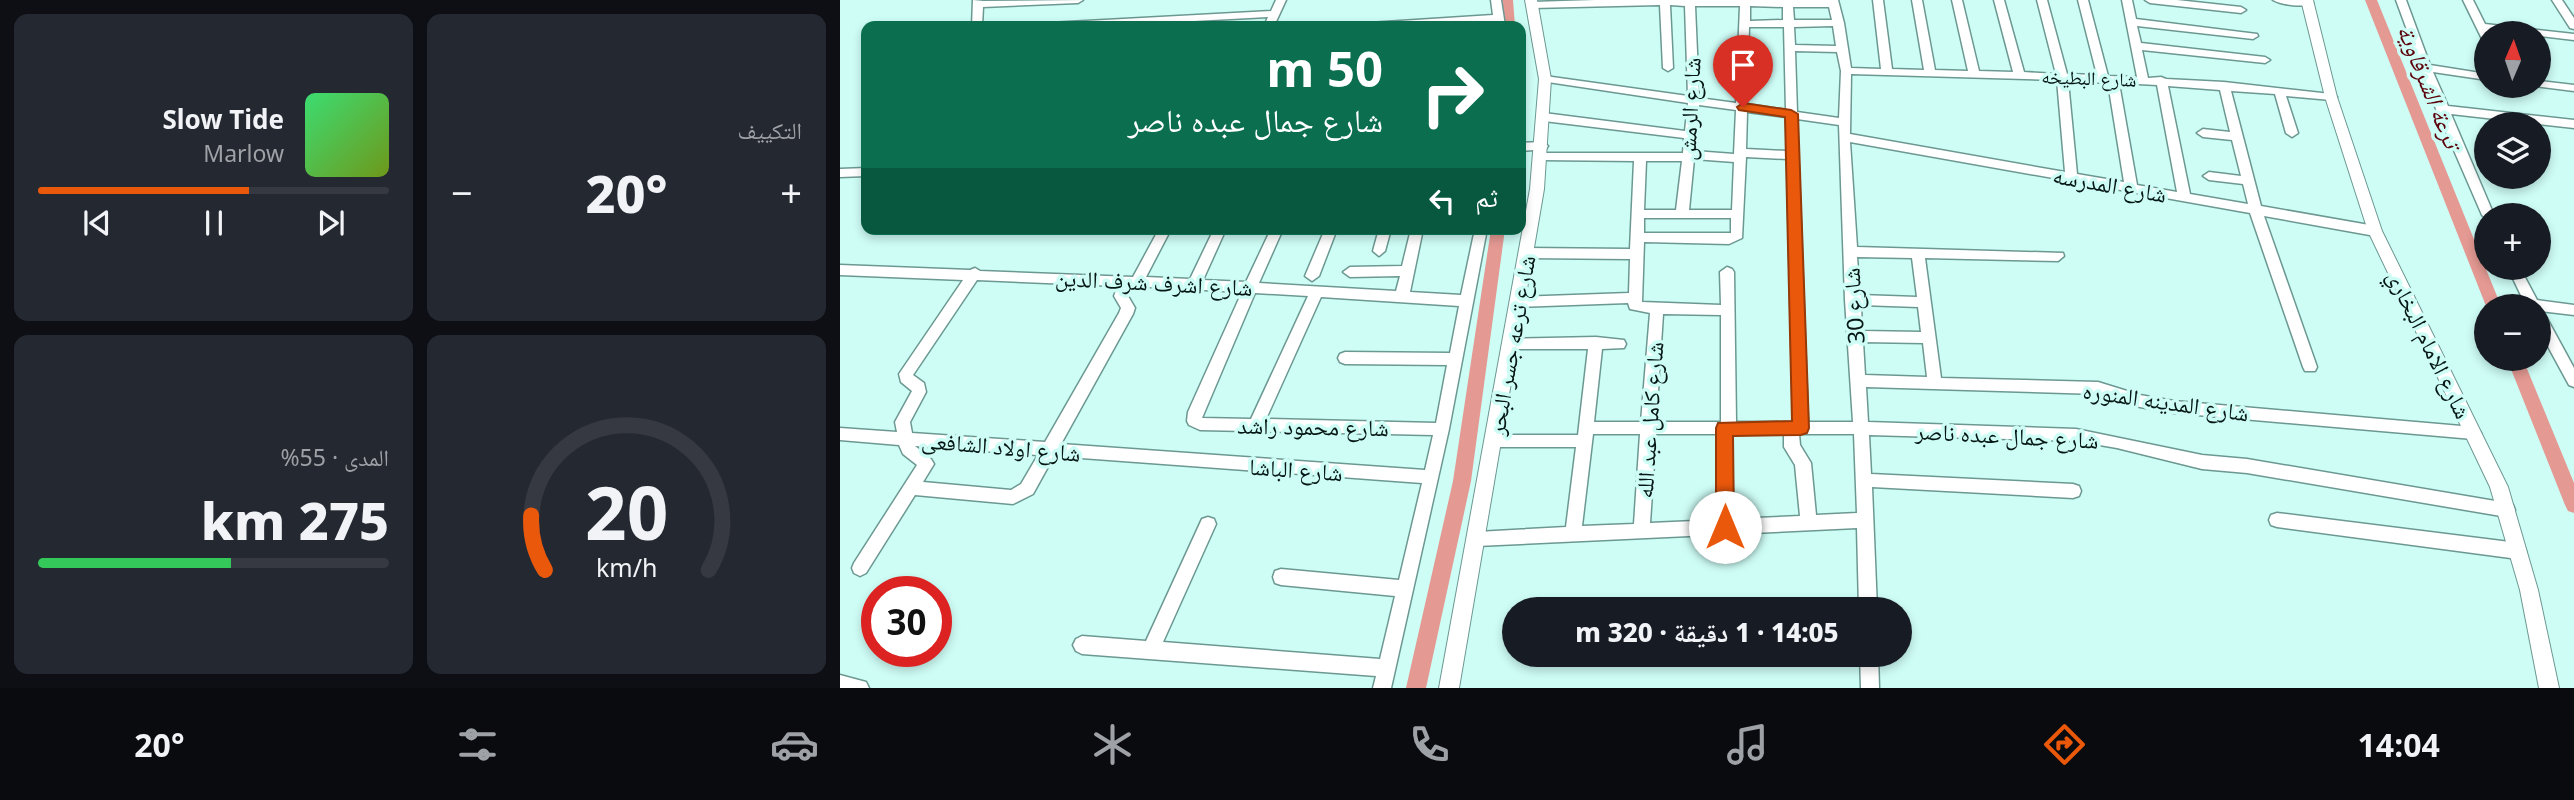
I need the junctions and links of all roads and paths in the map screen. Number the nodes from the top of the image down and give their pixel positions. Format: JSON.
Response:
{"nodes":[{"id":1,"x":1078,"y":0,"type":"edge"},
{"id":2,"x":1281,"y":0,"type":"edge"},
{"id":3,"x":1496,"y":0,"type":"edge"},
{"id":4,"x":1878,"y":0,"type":"edge"},
{"id":5,"x":1917,"y":0,"type":"edge"},
{"id":6,"x":1956,"y":0,"type":"edge"},
{"id":7,"x":1998,"y":0,"type":"edge"},
{"id":8,"x":2042,"y":0,"type":"edge"},
{"id":9,"x":2083,"y":0,"type":"edge"},
{"id":10,"x":2127,"y":0,"type":"edge"},
{"id":11,"x":2150,"y":0,"type":"edge"},
{"id":12,"x":2278,"y":0,"type":"edge"},
{"id":13,"x":2401,"y":0,"type":"edge"},
{"id":14,"x":2468,"y":0,"type":"edge"},
{"id":15,"x":2557,"y":0,"type":"edge"},
{"id":16,"x":1627,"y":1,"type":"edge"},
{"id":17,"x":978,"y":2,"type":"edge"},
{"id":18,"x":1531,"y":2,"type":"edge"},
{"id":19,"x":1665,"y":2,"type":"junction"},
{"id":20,"x":1834,"y":2,"type":"edge"},
{"id":21,"x":2308,"y":2,"type":"edge"},
{"id":22,"x":1690,"y":3,"type":"junction"},
{"id":23,"x":1745,"y":3,"type":"junction"},
{"id":24,"x":1788,"y":4,"type":"junction"},
{"id":25,"x":2241,"y":10,"type":"dead end"},
{"id":26,"x":2570,"y":13,"type":"edge"},
{"id":27,"x":1274,"y":14,"type":"junction"},
{"id":28,"x":976,"y":21,"type":"edge"},
{"id":29,"x":1230,"y":21,"type":"edge"},
{"id":30,"x":1271,"y":21,"type":"edge"},
{"id":31,"x":1499,"y":21,"type":"edge"},
{"id":32,"x":2478,"y":21,"type":"edge"},
{"id":33,"x":2132,"y":22,"type":"junction"},
{"id":34,"x":1789,"y":23,"type":"junction"},
{"id":35,"x":1839,"y":23,"type":"junction"},
{"id":36,"x":1744,"y":24,"type":"junction"},
{"id":37,"x":2574,"y":26,"type":"edge"},
{"id":38,"x":2552,"y":35,"type":"edge"},
{"id":39,"x":2253,"y":36,"type":"dead end"},
{"id":40,"x":2574,"y":37,"type":"edge"},
{"id":41,"x":2136,"y":46,"type":"junction"},
{"id":42,"x":1791,"y":48,"type":"junction"},
{"id":43,"x":1843,"y":49,"type":"junction"},
{"id":44,"x":2265,"y":60,"type":"dead end"},
{"id":45,"x":1668,"y":68,"type":"dead end"},
{"id":46,"x":2426,"y":68,"type":"junction"},
{"id":47,"x":1846,"y":71,"type":"junction"},
{"id":48,"x":1887,"y":72,"type":"junction"},
{"id":49,"x":1930,"y":73,"type":"junction"},
{"id":50,"x":1974,"y":74,"type":"junction"},
{"id":51,"x":2019,"y":75,"type":"junction"},
{"id":52,"x":2474,"y":75,"type":"edge"},
{"id":53,"x":2062,"y":77,"type":"junction"},
{"id":54,"x":2108,"y":78,"type":"junction"},
{"id":55,"x":1545,"y":79,"type":"junction"},
{"id":56,"x":2143,"y":79,"type":"junction"},
{"id":57,"x":2161,"y":80,"type":"junction"},
{"id":58,"x":2224,"y":85,"type":"junction"},
{"id":59,"x":2552,"y":86,"type":"edge"},
{"id":60,"x":2574,"y":89,"type":"edge"},
{"id":61,"x":2280,"y":91,"type":"junction"},
{"id":62,"x":2331,"y":97,"type":"junction"},
{"id":63,"x":1694,"y":100,"type":"junction"},
{"id":64,"x":1743,"y":107,"type":"junction"},
{"id":65,"x":2442,"y":109,"type":"junction"},
{"id":66,"x":1791,"y":114,"type":"junction"},
{"id":67,"x":1544,"y":117,"type":"junction"},
{"id":68,"x":2574,"y":124,"type":"edge"},
{"id":69,"x":1844,"y":129,"type":"junction"},
{"id":70,"x":2203,"y":133,"type":"dead end"},
{"id":71,"x":2292,"y":133,"type":"dead end"},
{"id":72,"x":1690,"y":135,"type":"junction"},
{"id":73,"x":2237,"y":137,"type":"junction"},
{"id":74,"x":1533,"y":149,"type":"edge"},
{"id":75,"x":1792,"y":155,"type":"junction"},
{"id":76,"x":1640,"y":156,"type":"junction"},
{"id":77,"x":1688,"y":156,"type":"junction"},
{"id":78,"x":1740,"y":156,"type":"junction"},
{"id":79,"x":861,"y":172,"type":"edge"},
{"id":80,"x":840,"y":173,"type":"edge"},
{"id":81,"x":2209,"y":176,"type":"dead end"},
{"id":82,"x":2071,"y":177,"type":"junction"},
{"id":83,"x":2249,"y":181,"type":"junction"},
{"id":84,"x":2131,"y":188,"type":"junction"},
{"id":85,"x":2184,"y":197,"type":"junction"},
{"id":86,"x":2483,"y":203,"type":"edge"},
{"id":87,"x":2255,"y":209,"type":"junction"},
{"id":88,"x":1637,"y":214,"type":"junction"},
{"id":89,"x":1682,"y":214,"type":"junction"},
{"id":90,"x":1738,"y":214,"type":"junction"},
{"id":91,"x":2375,"y":230,"type":"junction"},
{"id":92,"x":1161,"y":235,"type":"edge"},
{"id":93,"x":1217,"y":235,"type":"edge"},
{"id":94,"x":1274,"y":235,"type":"edge"},
{"id":95,"x":1329,"y":235,"type":"edge"},
{"id":96,"x":1383,"y":235,"type":"edge"},
{"id":97,"x":1416,"y":235,"type":"edge"},
{"id":98,"x":1480,"y":235,"type":"edge"},
{"id":99,"x":1636,"y":237,"type":"junction"},
{"id":100,"x":1379,"y":251,"type":"dead end"},
{"id":101,"x":1850,"y":252,"type":"junction"},
{"id":102,"x":1526,"y":253,"type":"junction"},
{"id":103,"x":1918,"y":253,"type":"junction"},
{"id":104,"x":1636,"y":254,"type":"junction"},
{"id":105,"x":2057,"y":256,"type":"dead end"},
{"id":106,"x":840,"y":270,"type":"edge"},
{"id":107,"x":1408,"y":271,"type":"junction"},
{"id":108,"x":1350,"y":272,"type":"dead end"},
{"id":109,"x":1727,"y":272,"type":"dead end"},
{"id":110,"x":975,"y":274,"type":"junction"},
{"id":111,"x":1312,"y":276,"type":"dead end"},
{"id":112,"x":1132,"y":281,"type":"junction"},
{"id":113,"x":1194,"y":284,"type":"junction"},
{"id":114,"x":1253,"y":286,"type":"junction"},
{"id":115,"x":1317,"y":290,"type":"junction"},
{"id":116,"x":1402,"y":296,"type":"junction"},
{"id":117,"x":1853,"y":300,"type":"junction"},
{"id":118,"x":1468,"y":301,"type":"junction"},
{"id":119,"x":1635,"y":301,"type":"junction"},
{"id":120,"x":1519,"y":302,"type":"junction"},
{"id":121,"x":1925,"y":302,"type":"junction"},
{"id":122,"x":1657,"y":308,"type":"junction"},
{"id":123,"x":1727,"y":310,"type":"junction"},
{"id":124,"x":2551,"y":310,"type":"edge"},
{"id":125,"x":2574,"y":310,"type":"edge"},
{"id":126,"x":1854,"y":336,"type":"junction"},
{"id":127,"x":1929,"y":338,"type":"junction"},
{"id":128,"x":2551,"y":339,"type":"edge"},
{"id":129,"x":1512,"y":342,"type":"junction"},
{"id":130,"x":1596,"y":343,"type":"junction"},
{"id":131,"x":1619,"y":344,"type":"dead end"},
{"id":132,"x":1345,"y":358,"type":"dead end"},
{"id":133,"x":1456,"y":359,"type":"junction"},
{"id":134,"x":2310,"y":368,"type":"dead end"},
{"id":135,"x":1858,"y":381,"type":"junction"},
{"id":136,"x":2574,"y":381,"type":"edge"},
{"id":137,"x":1935,"y":384,"type":"junction"},
{"id":138,"x":1255,"y":425,"type":"junction"},
{"id":139,"x":1648,"y":428,"type":"junction"},
{"id":140,"x":1727,"y":428,"type":"junction"},
{"id":141,"x":1796,"y":428,"type":"junction"},
{"id":142,"x":1860,"y":428,"type":"junction"},
{"id":143,"x":1442,"y":429,"type":"junction"},
{"id":144,"x":2473,"y":433,"type":"junction"},
{"id":145,"x":840,"y":434,"type":"edge"},
{"id":146,"x":1585,"y":435,"type":"junction"},
{"id":147,"x":907,"y":438,"type":"junction"},
{"id":148,"x":1494,"y":441,"type":"junction"},
{"id":149,"x":1051,"y":450,"type":"junction"},
{"id":150,"x":1162,"y":460,"type":"joint"},
{"id":151,"x":1431,"y":477,"type":"junction"},
{"id":152,"x":1864,"y":480,"type":"junction"},
{"id":153,"x":912,"y":488,"type":"junction"},
{"id":154,"x":2073,"y":491,"type":"dead end"},
{"id":155,"x":2507,"y":510,"type":"junction"},
{"id":156,"x":1865,"y":520,"type":"junction"},
{"id":157,"x":2277,"y":520,"type":"dead end"},
{"id":158,"x":1809,"y":523,"type":"junction"},
{"id":159,"x":1208,"y":524,"type":"dead end"},
{"id":160,"x":1725,"y":527,"type":"junction"},
{"id":161,"x":1640,"y":531,"type":"junction"},
{"id":162,"x":1573,"y":535,"type":"junction"},
{"id":163,"x":1477,"y":540,"type":"junction"},
{"id":164,"x":2518,"y":551,"type":"junction"},
{"id":165,"x":860,"y":568,"type":"dead end"},
{"id":166,"x":1281,"y":577,"type":"dead end"},
{"id":167,"x":1406,"y":589,"type":"junction"},
{"id":168,"x":1868,"y":597,"type":"edge"},
{"id":169,"x":1082,"y":645,"type":"dead end"},
{"id":170,"x":1151,"y":650,"type":"junction"},
{"id":171,"x":1869,"y":667,"type":"edge"},
{"id":172,"x":1388,"y":668,"type":"junction"},
{"id":173,"x":1382,"y":688,"type":"edge"},
{"id":174,"x":1449,"y":688,"type":"edge"},
{"id":175,"x":1870,"y":688,"type":"edge"},
{"id":176,"x":2549,"y":688,"type":"edge"}],
"edges":[{"from":1,"to":17,"type":"street"},
{"from":2,"to":27,"type":"street"},
{"from":3,"to":31,"type":"street"},
{"from":4,"to":48,"type":"street"},
{"from":5,"to":49,"type":"street"},
{"from":6,"to":50,"type":"street"},
{"from":7,"to":51,"type":"street"},
{"from":8,"to":53,"type":"street"},
{"from":9,"to":54,"type":"street"},
{"from":10,"to":33,"type":"street"},
{"from":11,"to":25,"type":"street"},
{"from":12,"to":21,"type":"street"},
{"from":13,"to":46,"type":"street"},
{"from":14,"to":32,"type":"street"},
{"from":15,"to":26,"type":"street"},
{"from":16,"to":18,"type":"street"},
{"from":16,"to":19,"type":"street"},
{"from":17,"to":28,"type":"street"},
{"from":18,"to":55,"type":"street","name":"شارع ترعه جسر البحر"},
{"from":19,"to":22,"type":"street"},
{"from":19,"to":45,"type":"street"},
{"from":20,"to":24,"type":"street"},
{"from":20,"to":35,"type":"street","name":"شارع 30"},
{"from":21,"to":62,"type":"street","name":"شارع الامام البخاري"},
{"from":22,"to":23,"type":"street"},
{"from":22,"to":63,"type":"street","name":"شارع الرمش"},
{"from":23,"to":24,"type":"street"},
{"from":23,"to":36,"type":"street"},
{"from":24,"to":34,"type":"street"},
{"from":26,"to":37,"type":"street"},
{"from":27,"to":29,"type":"street"},
{"from":27,"to":30,"type":"street"},
{"from":33,"to":39,"type":"street"},
{"from":33,"to":41,"type":"street"},
{"from":34,"to":35,"type":"street"},
{"from":34,"to":36,"type":"street"},
{"from":34,"to":42,"type":"street"},
{"from":35,"to":43,"type":"street","name":"شارع 30"},
{"from":36,"to":64,"type":"street"},
{"from":38,"to":40,"type":"street"},
{"from":41,"to":44,"type":"street"},
{"from":41,"to":56,"type":"street"},
{"from":42,"to":43,"type":"street"},
{"from":42,"to":66,"type":"street"},
{"from":43,"to":47,"type":"street","name":"شارع 30"},
{"from":46,"to":52,"type":"street"},
{"from":46,"to":65,"type":"street"},
{"from":47,"to":48,"type":"street","name":"شارع البطيخه"},
{"from":47,"to":69,"type":"street","name":"شارع 30"},
{"from":48,"to":49,"type":"street","name":"شارع البطيخه"},
{"from":49,"to":50,"type":"street","name":"شارع البطيخه"},
{"from":50,"to":51,"type":"street","name":"شارع البطيخه"},
{"from":51,"to":53,"type":"street","name":"شارع البطيخه"},
{"from":53,"to":54,"type":"street","name":"شارع البطيخه"},
{"from":53,"to":82,"type":"street"},
{"from":54,"to":56,"type":"street","name":"شارع البطيخه"},
{"from":54,"to":84,"type":"street"},
{"from":55,"to":63,"type":"street","name":"شارع المدرسه"},
{"from":55,"to":67,"type":"street","name":"شارع ترعه جسر البحر"},
{"from":56,"to":57,"type":"street","name":"شارع البطيخه"},
{"from":57,"to":58,"type":"street","name":"شارع البطيخه"},
{"from":57,"to":85,"type":"street"},
{"from":58,"to":61,"type":"street","name":"شارع البطيخه"},
{"from":58,"to":73,"type":"street"},
{"from":59,"to":60,"type":"street"},
{"from":61,"to":62,"type":"street","name":"شارع البطيخه"},
{"from":61,"to":71,"type":"street"},
{"from":62,"to":91,"type":"street","name":"شارع الامام البخاري"},
{"from":63,"to":64,"type":"street","name":"شارع المدرسه"},
{"from":63,"to":72,"type":"street","name":"شارع الرمش"},
{"from":64,"to":66,"type":"street","name":"شارع المدرسه"},
{"from":64,"to":78,"type":"street"},
{"from":65,"to":68,"type":"street"},
{"from":65,"to":86,"type":"street"},
{"from":66,"to":69,"type":"street","name":"شارع المدرسه"},
{"from":66,"to":75,"type":"street"},
{"from":67,"to":72,"type":"street"},
{"from":67,"to":74,"type":"street","name":"شارع ترعه جسر البحر"},
{"from":69,"to":82,"type":"street","name":"شارع المدرسه"},
{"from":69,"to":101,"type":"street","name":"شارع 30"},
{"from":70,"to":73,"type":"street"},
{"from":72,"to":77,"type":"street","name":"شارع الرمش"},
{"from":73,"to":83,"type":"street"},
{"from":74,"to":76,"type":"street"},
{"from":74,"to":102,"type":"street","name":"شارع ترعه جسر البحر"},
{"from":75,"to":78,"type":"street"},
{"from":75,"to":141,"type":"street"},
{"from":76,"to":77,"type":"street"},
{"from":76,"to":88,"type":"street"},
{"from":77,"to":78,"type":"street"},
{"from":77,"to":89,"type":"street","name":"شارع الرمش"},
{"from":78,"to":90,"type":"street"},
{"from":79,"to":80,"type":"street"},
{"from":81,"to":83,"type":"street"},
{"from":82,"to":84,"type":"street","name":"شارع المدرسه"},
{"from":83,"to":87,"type":"street"},
{"from":84,"to":85,"type":"street","name":"شارع المدرسه"},
{"from":85,"to":87,"type":"street","name":"شارع المدرسه"},
{"from":87,"to":91,"type":"street","name":"شارع المدرسه"},
{"from":87,"to":134,"type":"street"},
{"from":88,"to":89,"type":"street"},
{"from":88,"to":99,"type":"street"},
{"from":89,"to":90,"type":"street"},
{"from":90,"to":99,"type":"street"},
{"from":91,"to":144,"type":"street","name":"شارع الامام البخاري"},
{"from":92,"to":112,"type":"street"},
{"from":93,"to":113,"type":"street"},
{"from":94,"to":114,"type":"street"},
{"from":95,"to":111,"type":"street"},
{"from":96,"to":100,"type":"street"},
{"from":97,"to":107,"type":"street"},
{"from":98,"to":118,"type":"street"},
{"from":99,"to":104,"type":"street"},
{"from":101,"to":103,"type":"street"},
{"from":101,"to":117,"type":"street","name":"شارع 30"},
{"from":102,"to":104,"type":"street"},
{"from":102,"to":120,"type":"street","name":"شارع ترعه جسر البحر"},
{"from":103,"to":105,"type":"street"},
{"from":103,"to":121,"type":"street"},
{"from":104,"to":119,"type":"street"},
{"from":106,"to":110,"type":"street","name":"شارع اشرف شرف الدين"},
{"from":107,"to":108,"type":"street"},
{"from":107,"to":116,"type":"street"},
{"from":109,"to":123,"type":"street"},
{"from":110,"to":112,"type":"street","name":"شارع اشرف شرف الدين"},
{"from":110,"to":147,"type":"street"},
{"from":112,"to":113,"type":"street","name":"شارع اشرف شرف الدين"},
{"from":112,"to":149,"type":"street"},
{"from":113,"to":114,"type":"street","name":"شارع اشرف شرف الدين"},
{"from":114,"to":115,"type":"street","name":"شارع اشرف شرف الدين"},
{"from":114,"to":138,"type":"street","name":"شارع محمود راشد"},
{"from":115,"to":116,"type":"street","name":"شارع اشرف شرف الدين"},
{"from":115,"to":138,"type":"street"},
{"from":116,"to":118,"type":"street","name":"شارع اشرف شرف الدين"},
{"from":117,"to":121,"type":"street"},
{"from":117,"to":126,"type":"street","name":"شارع 30"},
{"from":118,"to":133,"type":"street"},
{"from":119,"to":120,"type":"street"},
{"from":119,"to":122,"type":"street"},
{"from":120,"to":129,"type":"street","name":"شارع ترعه جسر البحر"},
{"from":121,"to":127,"type":"street"},
{"from":122,"to":123,"type":"street"},
{"from":122,"to":139,"type":"street","name":"شارع كامل عبد الله"},
{"from":123,"to":140,"type":"street"},
{"from":124,"to":125,"type":"street"},
{"from":126,"to":127,"type":"street"},
{"from":126,"to":135,"type":"street","name":"شارع 30"},
{"from":127,"to":137,"type":"street"},
{"from":128,"to":136,"type":"street"},
{"from":129,"to":130,"type":"street"},
{"from":129,"to":148,"type":"street","name":"شارع ترعه جسر البحر"},
{"from":130,"to":131,"type":"street"},
{"from":130,"to":146,"type":"street"},
{"from":132,"to":133,"type":"street"},
{"from":133,"to":143,"type":"street"},
{"from":135,"to":137,"type":"street","name":"شارع المدينه المنوره"},
{"from":135,"to":142,"type":"street","name":"شارع 30"},
{"from":137,"to":144,"type":"street","name":"شارع المدينه المنوره"},
{"from":138,"to":143,"type":"street","name":"شارع محمود راشد"},
{"from":139,"to":140,"type":"street","name":"شارع جمال عبده ناصر"},
{"from":139,"to":146,"type":"street","name":"شارع جمال عبده ناصر"},
{"from":139,"to":161,"type":"street","name":"شارع كامل عبد الله"},
{"from":140,"to":141,"type":"street","name":"شارع جمال عبده ناصر"},
{"from":140,"to":160,"type":"street"},
{"from":141,"to":142,"type":"street","name":"شارع جمال عبده ناصر"},
{"from":141,"to":158,"type":"street"},
{"from":142,"to":152,"type":"street","name":"شارع 30"},
{"from":142,"to":155,"type":"street","name":"شارع جمال عبده ناصر"},
{"from":143,"to":151,"type":"street"},
{"from":144,"to":155,"type":"street","name":"شارع الامام البخاري"},
{"from":145,"to":147,"type":"street","name":"شارع اولاد الشافعى"},
{"from":146,"to":148,"type":"street","name":"شارع جمال عبده ناصر"},
{"from":146,"to":162,"type":"street"},
{"from":147,"to":149,"type":"street","name":"شارع اولاد الشافعى"},
{"from":147,"to":153,"type":"street"},
{"from":148,"to":163,"type":"street","name":"شارع ترعه جسر البحر"},
{"from":149,"to":150,"type":"street","name":"شارع اولاد الشافعى"},
{"from":149,"to":153,"type":"street"},
{"from":150,"to":151,"type":"street","name":"شارع الباشا"},
{"from":151,"to":167,"type":"street"},
{"from":152,"to":154,"type":"street"},
{"from":152,"to":156,"type":"street","name":"شارع 30"},
{"from":153,"to":165,"type":"street"},
{"from":155,"to":164,"type":"street","name":"شارع الامام البخاري"},
{"from":156,"to":158,"type":"street"},
{"from":156,"to":168,"type":"street","name":"شارع 30"},
{"from":157,"to":164,"type":"street"},
{"from":158,"to":160,"type":"street"},
{"from":159,"to":170,"type":"street"},
{"from":160,"to":161,"type":"street"},
{"from":161,"to":162,"type":"street"},
{"from":162,"to":163,"type":"street"},
{"from":163,"to":174,"type":"street","name":"شارع ترعه جسر البحر"},
{"from":164,"to":176,"type":"street","name":"شارع الامام البخاري"},
{"from":166,"to":167,"type":"street"},
{"from":167,"to":172,"type":"street"},
{"from":169,"to":170,"type":"street"},
{"from":170,"to":172,"type":"street"},
{"from":171,"to":175,"type":"street"},
{"from":172,"to":173,"type":"street"}]}
